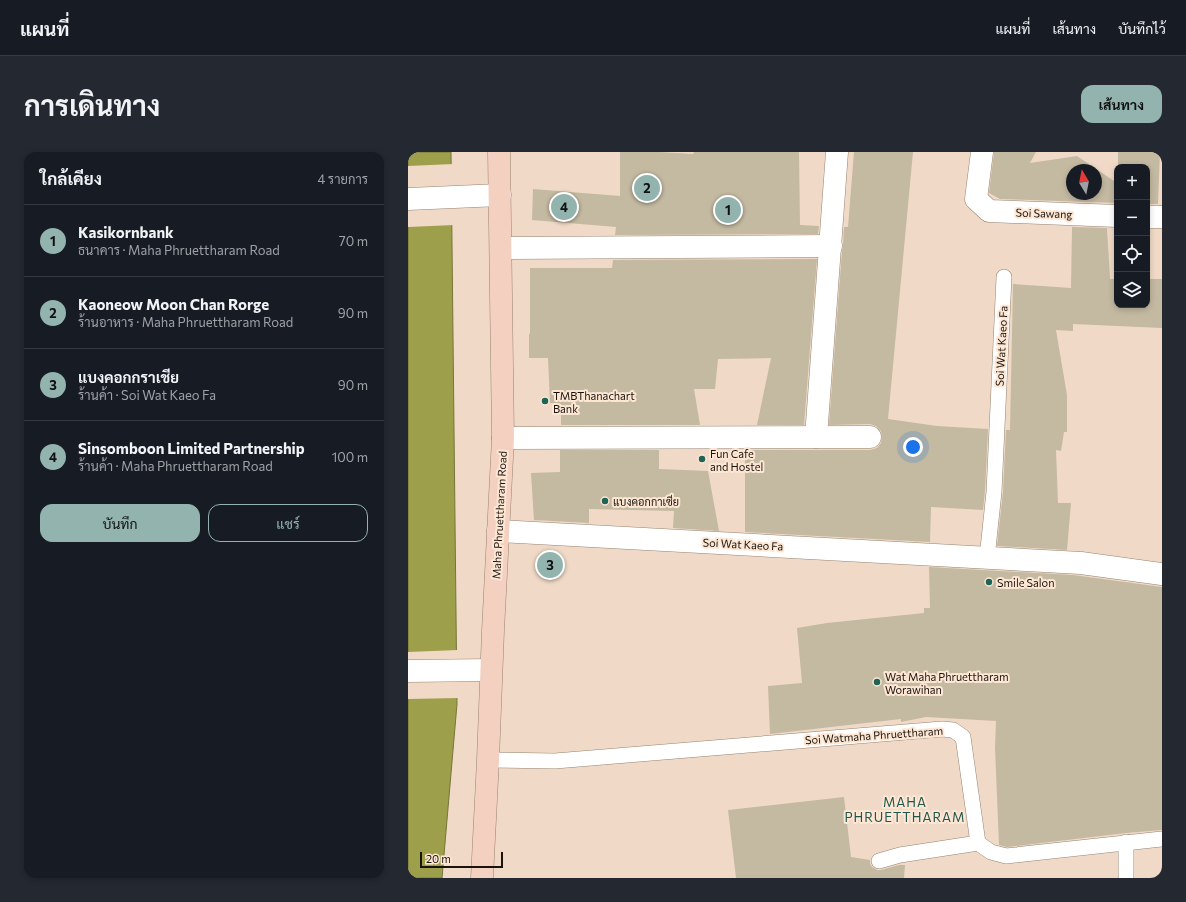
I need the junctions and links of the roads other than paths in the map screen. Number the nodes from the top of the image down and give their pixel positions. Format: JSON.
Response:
{"nodes":[{"id":1,"x":499,"y":152,"type":"edge"},
{"id":2,"x":838,"y":152,"type":"edge"},
{"id":3,"x":982,"y":152,"type":"edge"},
{"id":4,"x":500,"y":195,"type":"junction"},
{"id":5,"x":408,"y":199,"type":"edge"},
{"id":6,"x":1114,"y":216,"type":"edge"},
{"id":7,"x":1150,"y":216,"type":"edge"},
{"id":8,"x":1162,"y":217,"type":"edge"},
{"id":9,"x":831,"y":246,"type":"junction"},
{"id":10,"x":501,"y":248,"type":"junction"},
{"id":11,"x":1004,"y":277,"type":"dead end"},
{"id":12,"x":816,"y":437,"type":"junction"},
{"id":13,"x":870,"y":437,"type":"dead end"},
{"id":14,"x":503,"y":438,"type":"junction"},
{"id":15,"x":498,"y":531,"type":"junction"},
{"id":16,"x":987,"y":558,"type":"junction"},
{"id":17,"x":1162,"y":574,"type":"edge"},
{"id":18,"x":491,"y":670,"type":"junction"},
{"id":19,"x":408,"y":671,"type":"edge"},
{"id":20,"x":488,"y":760,"type":"junction"},
{"id":21,"x":1162,"y":839,"type":"edge"},
{"id":22,"x":1126,"y":842,"type":"junction"},
{"id":23,"x":978,"y":843,"type":"junction"},
{"id":24,"x":879,"y":861,"type":"dead end"},
{"id":25,"x":482,"y":878,"type":"edge"},
{"id":26,"x":1126,"y":878,"type":"edge"}],
"edges":[{"from":1,"to":4,"type":"main road","name":"Maha Phruettharam Road"},
{"from":2,"to":9,"type":"street"},
{"from":3,"to":6,"type":"street","name":"Soi Sawang"},
{"from":4,"to":5,"type":"street"},
{"from":4,"to":10,"type":"main road","name":"Maha Phruettharam Road"},
{"from":7,"to":8,"type":"street"},
{"from":9,"to":10,"type":"street"},
{"from":9,"to":12,"type":"street"},
{"from":10,"to":14,"type":"main road","name":"Maha Phruettharam Road"},
{"from":11,"to":16,"type":"lane","name":"Soi Wat Kaeo Fa"},
{"from":12,"to":13,"type":"street"},
{"from":12,"to":14,"type":"street"},
{"from":14,"to":15,"type":"main road","name":"Maha Phruettharam Road"},
{"from":15,"to":16,"type":"street","name":"Soi Wat Kaeo Fa"},
{"from":15,"to":18,"type":"main road","name":"Maha Phruettharam Road"},
{"from":16,"to":17,"type":"street","name":"Soi Wat Kaeo Fa"},
{"from":18,"to":19,"type":"street"},
{"from":18,"to":20,"type":"main road","name":"Maha Phruettharam Road"},
{"from":20,"to":23,"type":"lane","name":"Soi Watmaha Phruettharam"},
{"from":20,"to":25,"type":"main road","name":"Maha Phruettharam Road"},
{"from":21,"to":22,"type":"lane"},
{"from":22,"to":23,"type":"lane"},
{"from":22,"to":26,"type":"lane"},
{"from":23,"to":24,"type":"lane"}]}
